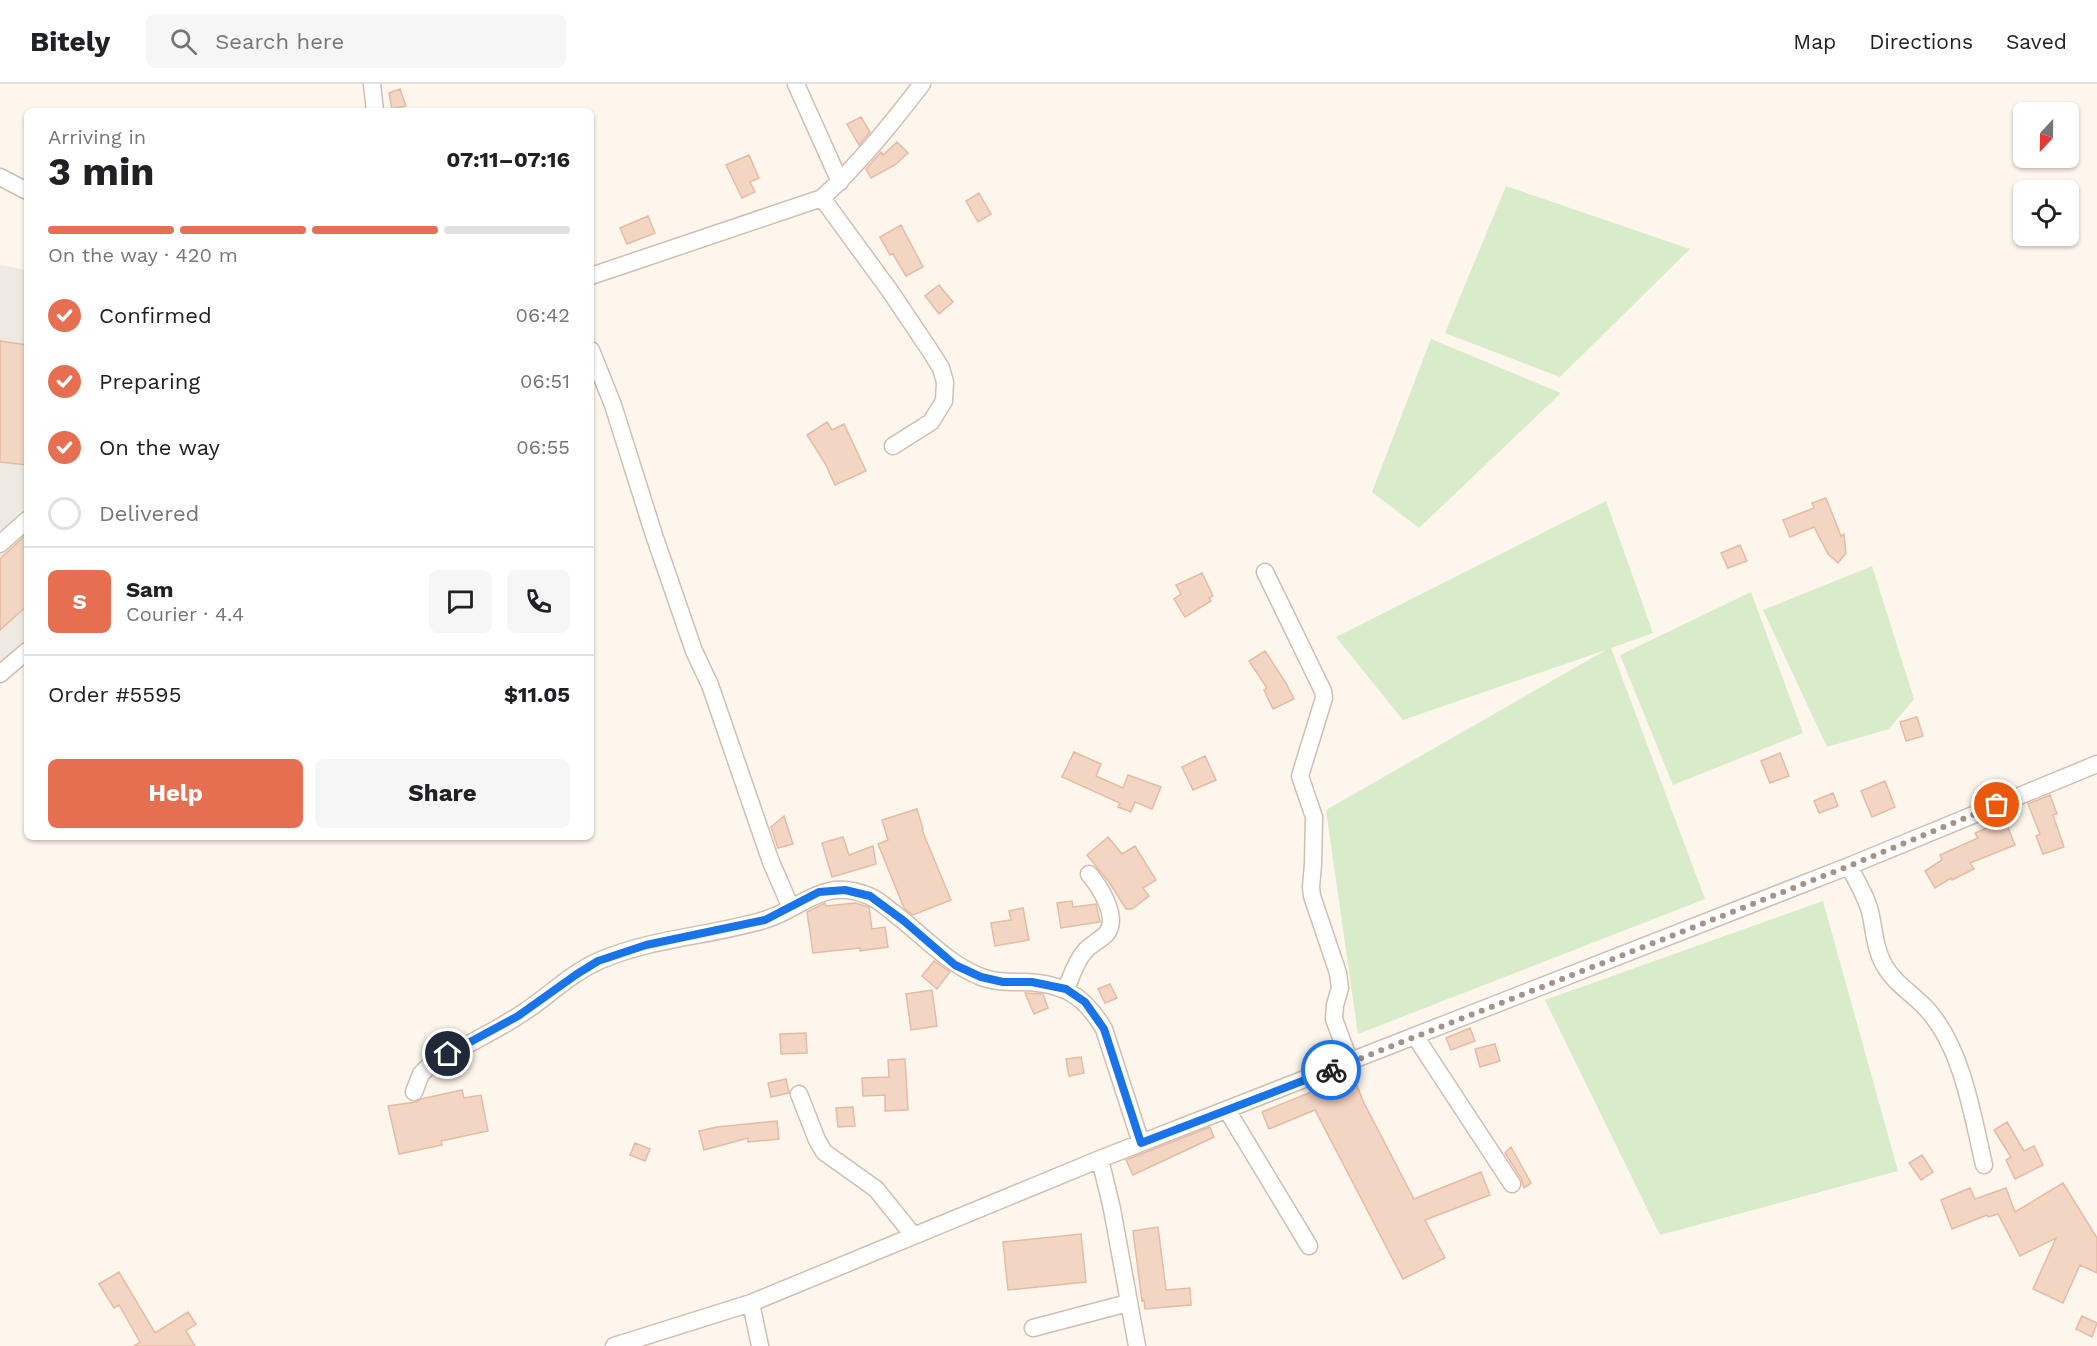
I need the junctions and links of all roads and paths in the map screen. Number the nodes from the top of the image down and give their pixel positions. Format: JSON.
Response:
{"nodes":[{"id":1,"x":372,"y":84,"type":"edge"},
{"id":2,"x":796,"y":84,"type":"edge"},
{"id":3,"x":922,"y":84,"type":"edge"},
{"id":4,"x":375,"y":108,"type":"edge"},
{"id":5,"x":0,"y":177,"type":"edge"},
{"id":6,"x":840,"y":182,"type":"junction"},
{"id":7,"x":24,"y":189,"type":"edge"},
{"id":8,"x":822,"y":198,"type":"junction"},
{"id":9,"x":594,"y":275,"type":"edge"},
{"id":10,"x":594,"y":358,"type":"edge"},
{"id":11,"x":893,"y":446,"type":"dead end"},
{"id":12,"x":24,"y":523,"type":"edge"},
{"id":13,"x":0,"y":544,"type":"edge"},
{"id":14,"x":1265,"y":572,"type":"dead end"},
{"id":15,"x":24,"y":654,"type":"edge"},
{"id":16,"x":0,"y":674,"type":"edge"},
{"id":17,"x":2097,"y":764,"type":"edge"},
{"id":18,"x":1849,"y":866,"type":"junction"},
{"id":19,"x":1089,"y":874,"type":"dead end"},
{"id":20,"x":791,"y":908,"type":"junction"},
{"id":21,"x":1066,"y":989,"type":"junction"},
{"id":22,"x":1415,"y":1036,"type":"junction"},
{"id":23,"x":1350,"y":1062,"type":"junction"},
{"id":24,"x":414,"y":1092,"type":"dead end"},
{"id":25,"x":799,"y":1094,"type":"dead end"},
{"id":26,"x":1227,"y":1110,"type":"junction"},
{"id":27,"x":1141,"y":1143,"type":"junction"},
{"id":28,"x":1100,"y":1159,"type":"junction"},
{"id":29,"x":1984,"y":1165,"type":"dead end"},
{"id":30,"x":1512,"y":1185,"type":"dead end"},
{"id":31,"x":913,"y":1235,"type":"junction"},
{"id":32,"x":1309,"y":1246,"type":"dead end"},
{"id":33,"x":751,"y":1303,"type":"junction"},
{"id":34,"x":1128,"y":1303,"type":"junction"},
{"id":35,"x":1033,"y":1328,"type":"dead end"},
{"id":36,"x":614,"y":1346,"type":"edge"},
{"id":37,"x":760,"y":1346,"type":"edge"},
{"id":38,"x":1137,"y":1346,"type":"edge"}],
"edges":[{"from":1,"to":4,"type":"street"},
{"from":2,"to":6,"type":"street"},
{"from":3,"to":6,"type":"street"},
{"from":5,"to":7,"type":"street"},
{"from":6,"to":8,"type":"street"},
{"from":8,"to":9,"type":"street"},
{"from":8,"to":11,"type":"street"},
{"from":10,"to":20,"type":"street"},
{"from":12,"to":13,"type":"street"},
{"from":14,"to":23,"type":"street"},
{"from":15,"to":16,"type":"street"},
{"from":17,"to":18,"type":"street"},
{"from":18,"to":22,"type":"street"},
{"from":18,"to":29,"type":"street"},
{"from":19,"to":21,"type":"street"},
{"from":20,"to":21,"type":"street"},
{"from":20,"to":24,"type":"street"},
{"from":21,"to":27,"type":"street"},
{"from":22,"to":23,"type":"street"},
{"from":22,"to":30,"type":"street"},
{"from":23,"to":26,"type":"street"},
{"from":25,"to":31,"type":"street"},
{"from":26,"to":27,"type":"street"},
{"from":26,"to":32,"type":"street"},
{"from":27,"to":28,"type":"street"},
{"from":28,"to":31,"type":"street"},
{"from":28,"to":34,"type":"street"},
{"from":31,"to":33,"type":"street"},
{"from":33,"to":36,"type":"street"},
{"from":33,"to":37,"type":"street"},
{"from":34,"to":35,"type":"street"},
{"from":34,"to":38,"type":"street"}]}
